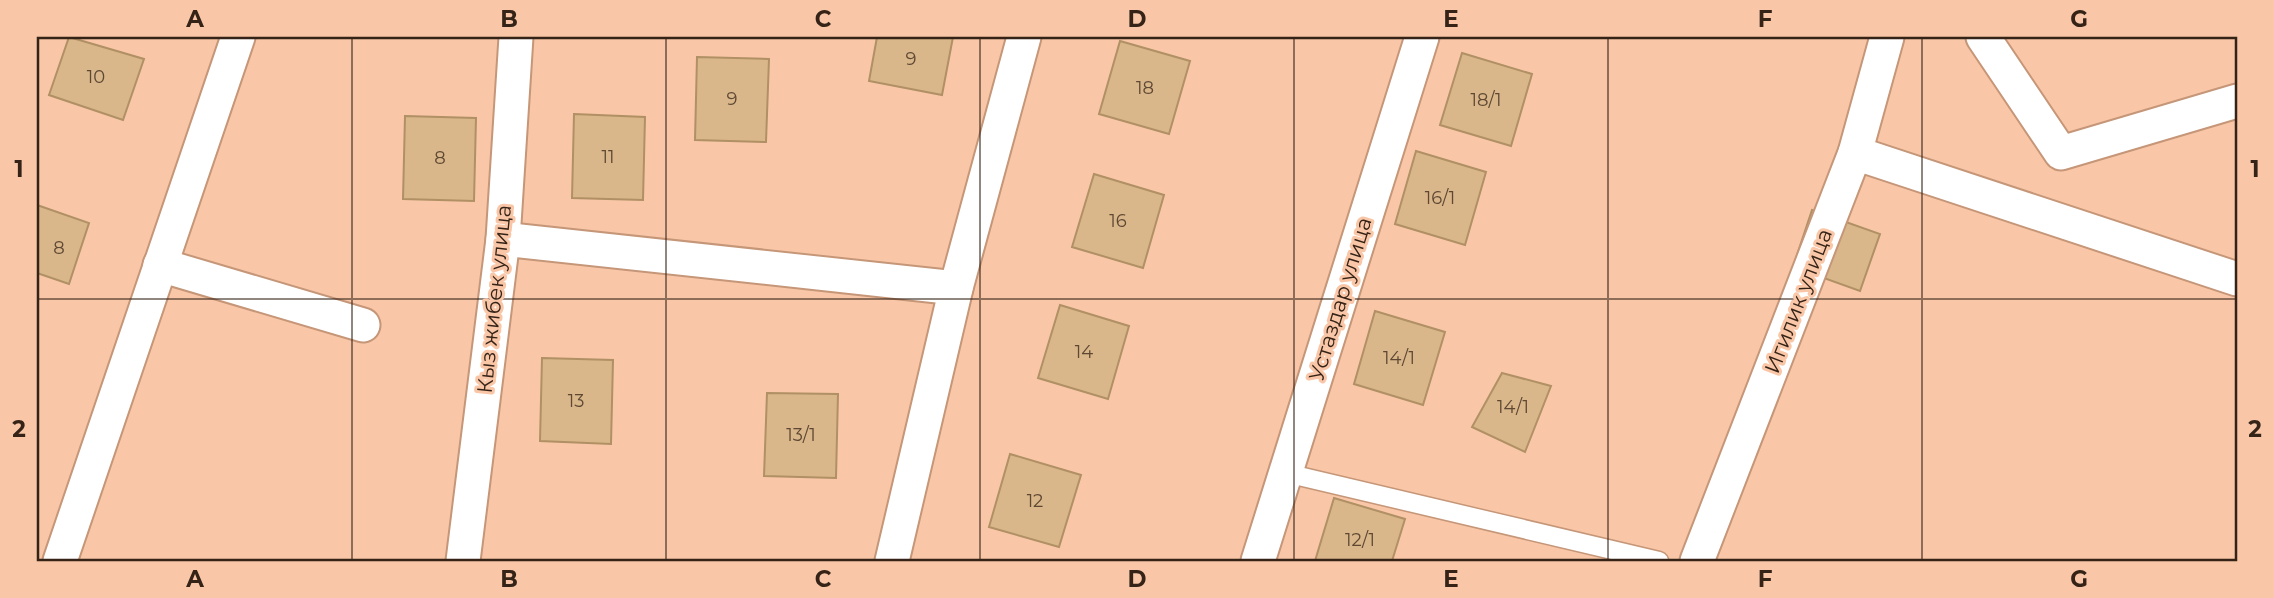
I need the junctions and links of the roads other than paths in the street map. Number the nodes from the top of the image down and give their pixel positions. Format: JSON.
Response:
{"nodes":[{"id":1,"x":238,"y":37,"type":"edge"},
{"id":2,"x":516,"y":37,"type":"edge"},
{"id":3,"x":1024,"y":37,"type":"edge"},
{"id":4,"x":1422,"y":37,"type":"edge"},
{"id":5,"x":1887,"y":37,"type":"edge"},
{"id":6,"x":1983,"y":37,"type":"edge"},
{"id":7,"x":2237,"y":101,"type":"edge"},
{"id":8,"x":1856,"y":153,"type":"junction"},
{"id":9,"x":503,"y":239,"type":"junction"},
{"id":10,"x":160,"y":265,"type":"junction"},
{"id":11,"x":2237,"y":279,"type":"edge"},
{"id":12,"x":956,"y":288,"type":"junction"},
{"id":13,"x":363,"y":326,"type":"dead end"},
{"id":14,"x":1286,"y":473,"type":"junction"},
{"id":15,"x":60,"y":561,"type":"edge"},
{"id":16,"x":463,"y":561,"type":"edge"},
{"id":17,"x":892,"y":561,"type":"edge"},
{"id":18,"x":1258,"y":561,"type":"edge"},
{"id":19,"x":1659,"y":561,"type":"edge"},
{"id":20,"x":1697,"y":561,"type":"edge"}],
"edges":[{"from":1,"to":10,"type":"street"},
{"from":2,"to":9,"type":"street","name":"Кыз жибек улица"},
{"from":3,"to":12,"type":"street"},
{"from":4,"to":14,"type":"street","name":"Устаздар улица"},
{"from":5,"to":8,"type":"street","name":"Игилик улица"},
{"from":6,"to":7,"type":"street"},
{"from":8,"to":11,"type":"street"},
{"from":8,"to":20,"type":"street","name":"Игилик улица"},
{"from":9,"to":12,"type":"street"},
{"from":9,"to":16,"type":"street","name":"Кыз жибек улица"},
{"from":10,"to":13,"type":"street"},
{"from":10,"to":15,"type":"street"},
{"from":12,"to":17,"type":"street"},
{"from":14,"to":18,"type":"street","name":"Устаздар улица"},
{"from":14,"to":19,"type":"lane"}]}
